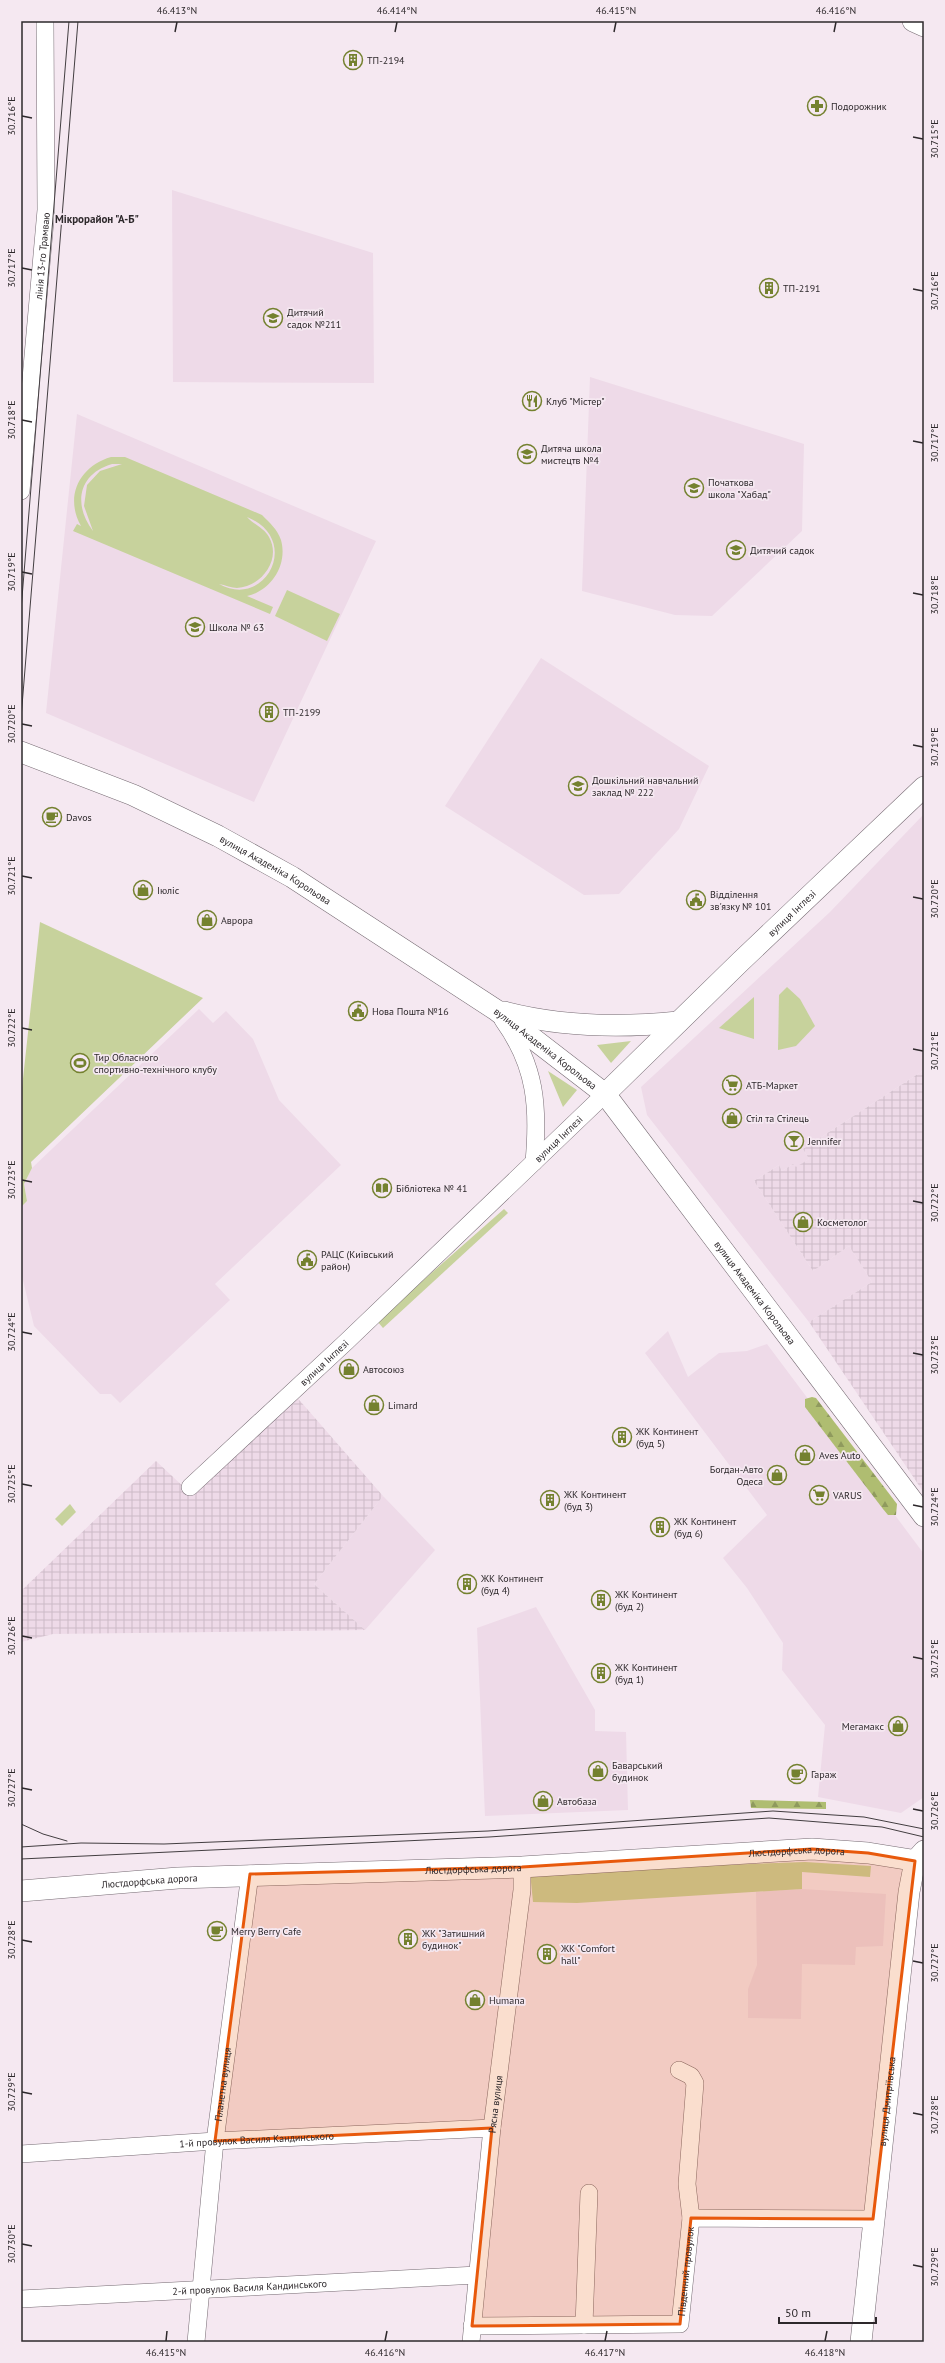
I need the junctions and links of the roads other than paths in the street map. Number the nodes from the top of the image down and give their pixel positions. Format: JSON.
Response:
{"nodes":[{"id":1,"x":45,"y":21,"type":"edge"},
{"id":2,"x":913,"y":21,"type":"edge"},
{"id":3,"x":924,"y":26,"type":"edge"},
{"id":4,"x":21,"y":491,"type":"edge"},
{"id":5,"x":21,"y":752,"type":"edge"},
{"id":6,"x":924,"y":787,"type":"edge"},
{"id":7,"x":496,"y":1010,"type":"junction"},
{"id":8,"x":678,"y":1022,"type":"junction"},
{"id":9,"x":605,"y":1094,"type":"junction"},
{"id":10,"x":534,"y":1162,"type":"junction"},
{"id":11,"x":190,"y":1487,"type":"dead end"},
{"id":12,"x":924,"y":1516,"type":"edge"},
{"id":13,"x":921,"y":1858,"type":"edge"},
{"id":14,"x":522,"y":1867,"type":"junction"},
{"id":15,"x":250,"y":1874,"type":"junction"},
{"id":16,"x":21,"y":1891,"type":"edge"},
{"id":17,"x":679,"y":2070,"type":"dead end"},
{"id":18,"x":492,"y":2128,"type":"junction"},
{"id":19,"x":215,"y":2141,"type":"junction"},
{"id":20,"x":21,"y":2154,"type":"edge"},
{"id":21,"x":589,"y":2193,"type":"dead end"},
{"id":22,"x":691,"y":2218,"type":"junction"},
{"id":23,"x":873,"y":2219,"type":"junction"},
{"id":24,"x":477,"y":2275,"type":"junction"},
{"id":25,"x":201,"y":2290,"type":"junction"},
{"id":26,"x":21,"y":2298,"type":"edge"},
{"id":27,"x":584,"y":2325,"type":"junction"},
{"id":28,"x":471,"y":2334,"type":"edge"},
{"id":29,"x":196,"y":2342,"type":"edge"},
{"id":30,"x":861,"y":2342,"type":"edge"}],
"edges":[{"from":1,"to":4,"type":"street","name":"лінія 13-го Трамваю"},
{"from":2,"to":3,"type":"main road"},
{"from":5,"to":7,"type":"main road","name":"вулиця Академіка Корольова"},
{"from":6,"to":8,"type":"main road","name":"вулиця Інглезі"},
{"from":7,"to":8,"type":"main road"},
{"from":7,"to":9,"type":"main road","name":"вулиця Академіка Корольова"},
{"from":7,"to":10,"type":"street"},
{"from":8,"to":9,"type":"main road","name":"вулиця Інглезі"},
{"from":9,"to":10,"type":"street","name":"вулиця Інглезі"},
{"from":9,"to":12,"type":"main road","name":"вулиця Академіка Корольова"},
{"from":10,"to":11,"type":"street","name":"вулиця Інглезі"},
{"from":13,"to":14,"type":"main road","name":"Люстдорфська дорога"},
{"from":13,"to":23,"type":"main road","name":"вулиця Дмитріївська"},
{"from":14,"to":15,"type":"main road","name":"Люстдорфська дорога"},
{"from":14,"to":18,"type":"street","name":"Рясна вулиця"},
{"from":15,"to":16,"type":"main road","name":"Люстдорфська дорога"},
{"from":15,"to":19,"type":"street","name":"Планетна вулиця"},
{"from":17,"to":22,"type":"street"},
{"from":18,"to":19,"type":"street","name":"1-й провулок Василя Кандинського"},
{"from":18,"to":24,"type":"street","name":"Рясна вулиця"},
{"from":19,"to":20,"type":"street","name":"1-й провулок Василя Кандинського"},
{"from":19,"to":25,"type":"street","name":"Планетна вулиця"},
{"from":21,"to":27,"type":"street"},
{"from":22,"to":23,"type":"street","name":"Південний провулок"},
{"from":22,"to":27,"type":"street","name":"Південний провулок"},
{"from":23,"to":30,"type":"main road","name":"вулиця Дмитріївська"},
{"from":24,"to":25,"type":"street","name":"2-й провулок Василя Кандинського"},
{"from":24,"to":28,"type":"street","name":"Рясна вулиця"},
{"from":25,"to":26,"type":"street","name":"2-й провулок Василя Кандинського"},
{"from":25,"to":29,"type":"street","name":"Планетна вулиця"},
{"from":27,"to":28,"type":"street","name":"Південний провулок"}]}
